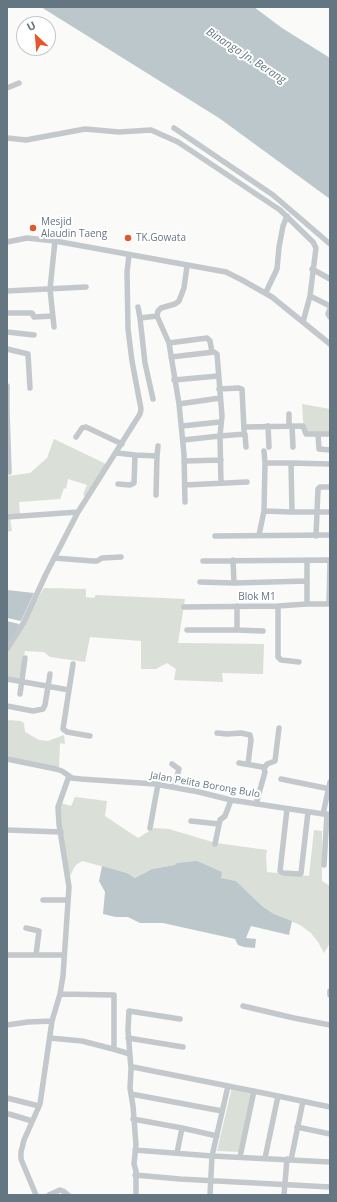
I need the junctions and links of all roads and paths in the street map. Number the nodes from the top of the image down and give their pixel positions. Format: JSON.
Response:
{"nodes":[{"id":1,"x":19,"y":83,"type":"dead end"},
{"id":2,"x":7,"y":88,"type":"edge"},
{"id":3,"x":174,"y":128,"type":"dead end"},
{"id":4,"x":7,"y":138,"type":"edge"},
{"id":5,"x":287,"y":216,"type":"junction"},
{"id":6,"x":308,"y":225,"type":"junction"},
{"id":7,"x":310,"y":239,"type":"junction"},
{"id":8,"x":55,"y":241,"type":"junction"},
{"id":9,"x":7,"y":242,"type":"edge"},
{"id":10,"x":330,"y":244,"type":"edge"},
{"id":11,"x":129,"y":255,"type":"junction"},
{"id":12,"x":187,"y":266,"type":"junction"},
{"id":13,"x":312,"y":270,"type":"junction"},
{"id":14,"x":330,"y":279,"type":"edge"},
{"id":15,"x":86,"y":288,"type":"dead end"},
{"id":16,"x":50,"y":289,"type":"junction"},
{"id":17,"x":7,"y":291,"type":"edge"},
{"id":18,"x":266,"y":292,"type":"junction"},
{"id":19,"x":310,"y":296,"type":"junction"},
{"id":20,"x":330,"y":306,"type":"edge"},
{"id":21,"x":138,"y":307,"type":"dead end"},
{"id":22,"x":330,"y":309,"type":"edge"},
{"id":23,"x":7,"y":314,"type":"edge"},
{"id":24,"x":53,"y":316,"type":"junction"},
{"id":25,"x":157,"y":316,"type":"junction"},
{"id":26,"x":330,"y":317,"type":"edge"},
{"id":27,"x":140,"y":318,"type":"junction"},
{"id":28,"x":303,"y":322,"type":"junction"},
{"id":29,"x":54,"y":327,"type":"dead end"},
{"id":30,"x":7,"y":332,"type":"edge"},
{"id":31,"x":34,"y":335,"type":"dead end"},
{"id":32,"x":169,"y":343,"type":"junction"},
{"id":33,"x":330,"y":344,"type":"edge"},
{"id":34,"x":7,"y":350,"type":"edge"},
{"id":35,"x":212,"y":352,"type":"junction"},
{"id":36,"x":171,"y":357,"type":"junction"},
{"id":37,"x":218,"y":376,"type":"junction"},
{"id":38,"x":174,"y":380,"type":"junction"},
{"id":39,"x":7,"y":386,"type":"edge"},
{"id":40,"x":30,"y":388,"type":"dead end"},
{"id":41,"x":219,"y":388,"type":"junction"},
{"id":42,"x":220,"y":398,"type":"junction"},
{"id":43,"x":153,"y":399,"type":"dead end"},
{"id":44,"x":179,"y":404,"type":"junction"},
{"id":45,"x":7,"y":411,"type":"edge"},
{"id":46,"x":289,"y":414,"type":"dead end"},
{"id":47,"x":220,"y":422,"type":"junction"},
{"id":48,"x":182,"y":426,"type":"junction"},
{"id":49,"x":268,"y":426,"type":"junction"},
{"id":50,"x":290,"y":426,"type":"junction"},
{"id":51,"x":244,"y":427,"type":"junction"},
{"id":52,"x":7,"y":434,"type":"edge"},
{"id":53,"x":244,"y":434,"type":"junction"},
{"id":54,"x":318,"y":434,"type":"junction"},
{"id":55,"x":330,"y":434,"type":"edge"},
{"id":56,"x":220,"y":436,"type":"junction"},
{"id":57,"x":76,"y":437,"type":"dead end"},
{"id":58,"x":184,"y":440,"type":"junction"},
{"id":59,"x":122,"y":444,"type":"junction"},
{"id":60,"x":158,"y":446,"type":"dead end"},
{"id":61,"x":246,"y":447,"type":"dead end"},
{"id":62,"x":269,"y":447,"type":"dead end"},
{"id":63,"x":293,"y":447,"type":"dead end"},
{"id":64,"x":330,"y":450,"type":"edge"},
{"id":65,"x":264,"y":451,"type":"dead end"},
{"id":66,"x":117,"y":453,"type":"junction"},
{"id":67,"x":135,"y":455,"type":"junction"},
{"id":68,"x":157,"y":456,"type":"junction"},
{"id":69,"x":221,"y":460,"type":"junction"},
{"id":70,"x":185,"y":461,"type":"junction"},
{"id":71,"x":265,"y":463,"type":"junction"},
{"id":72,"x":291,"y":463,"type":"junction"},
{"id":73,"x":330,"y":464,"type":"edge"},
{"id":74,"x":9,"y":472,"type":"dead end"},
{"id":75,"x":247,"y":482,"type":"dead end"},
{"id":76,"x":221,"y":483,"type":"junction"},
{"id":77,"x":118,"y":484,"type":"dead end"},
{"id":78,"x":185,"y":485,"type":"junction"},
{"id":79,"x":330,"y":486,"type":"edge"},
{"id":80,"x":156,"y":495,"type":"dead end"},
{"id":81,"x":185,"y":502,"type":"dead end"},
{"id":82,"x":264,"y":511,"type":"junction"},
{"id":83,"x":78,"y":512,"type":"junction"},
{"id":84,"x":292,"y":512,"type":"junction"},
{"id":85,"x":317,"y":512,"type":"junction"},
{"id":86,"x":330,"y":512,"type":"edge"},
{"id":87,"x":7,"y":517,"type":"edge"},
{"id":88,"x":259,"y":535,"type":"junction"},
{"id":89,"x":330,"y":535,"type":"edge"},
{"id":90,"x":215,"y":536,"type":"dead end"},
{"id":91,"x":316,"y":536,"type":"junction"},
{"id":92,"x":121,"y":557,"type":"dead end"},
{"id":93,"x":54,"y":558,"type":"junction"},
{"id":94,"x":203,"y":560,"type":"dead end"},
{"id":95,"x":233,"y":560,"type":"junction"},
{"id":96,"x":307,"y":560,"type":"junction"},
{"id":97,"x":330,"y":562,"type":"edge"},
{"id":98,"x":200,"y":582,"type":"dead end"},
{"id":99,"x":307,"y":582,"type":"junction"},
{"id":100,"x":234,"y":583,"type":"junction"},
{"id":101,"x":307,"y":604,"type":"junction"},
{"id":102,"x":330,"y":604,"type":"edge"},
{"id":103,"x":237,"y":606,"type":"junction"},
{"id":104,"x":278,"y":606,"type":"junction"},
{"id":105,"x":184,"y":607,"type":"dead end"},
{"id":106,"x":187,"y":630,"type":"dead end"},
{"id":107,"x":237,"y":630,"type":"junction"},
{"id":108,"x":263,"y":631,"type":"dead end"},
{"id":109,"x":7,"y":649,"type":"edge"},
{"id":110,"x":25,"y":658,"type":"dead end"},
{"id":111,"x":299,"y":662,"type":"dead end"},
{"id":112,"x":73,"y":664,"type":"dead end"},
{"id":113,"x":50,"y":674,"type":"dead end"},
{"id":114,"x":7,"y":680,"type":"edge"},
{"id":115,"x":22,"y":682,"type":"junction"},
{"id":116,"x":47,"y":687,"type":"junction"},
{"id":117,"x":69,"y":690,"type":"junction"},
{"id":118,"x":20,"y":694,"type":"dead end"},
{"id":119,"x":7,"y":706,"type":"edge"},
{"id":120,"x":280,"y":728,"type":"dead end"},
{"id":121,"x":217,"y":732,"type":"dead end"},
{"id":122,"x":90,"y":736,"type":"dead end"},
{"id":123,"x":7,"y":759,"type":"edge"},
{"id":124,"x":239,"y":763,"type":"dead end"},
{"id":125,"x":172,"y":764,"type":"dead end"},
{"id":126,"x":248,"y":764,"type":"junction"},
{"id":127,"x":264,"y":769,"type":"junction"},
{"id":128,"x":69,"y":776,"type":"junction"},
{"id":129,"x":281,"y":779,"type":"dead end"},
{"id":130,"x":330,"y":782,"type":"edge"},
{"id":131,"x":158,"y":784,"type":"junction"},
{"id":132,"x":174,"y":787,"type":"junction"},
{"id":133,"x":329,"y":788,"type":"edge"},
{"id":134,"x":231,"y":800,"type":"junction"},
{"id":135,"x":256,"y":804,"type":"junction"},
{"id":136,"x":287,"y":809,"type":"junction"},
{"id":137,"x":308,"y":812,"type":"junction"},
{"id":138,"x":327,"y":814,"type":"edge"},
{"id":139,"x":190,"y":821,"type":"dead end"},
{"id":140,"x":219,"y":824,"type":"junction"},
{"id":141,"x":150,"y":828,"type":"dead end"},
{"id":142,"x":7,"y":830,"type":"edge"},
{"id":143,"x":60,"y":832,"type":"junction"},
{"id":144,"x":215,"y":844,"type":"dead end"},
{"id":145,"x":324,"y":865,"type":"dead end"},
{"id":146,"x":43,"y":900,"type":"dead end"},
{"id":147,"x":68,"y":900,"type":"junction"},
{"id":148,"x":26,"y":928,"type":"dead end"},
{"id":149,"x":7,"y":954,"type":"edge"},
{"id":150,"x":36,"y":955,"type":"junction"},
{"id":151,"x":64,"y":956,"type":"junction"},
{"id":152,"x":330,"y":991,"type":"edge"},
{"id":153,"x":60,"y":994,"type":"junction"},
{"id":154,"x":330,"y":995,"type":"edge"},
{"id":155,"x":243,"y":1006,"type":"dead end"},
{"id":156,"x":180,"y":1020,"type":"dead end"},
{"id":157,"x":52,"y":1021,"type":"junction"},
{"id":158,"x":7,"y":1025,"type":"edge"},
{"id":159,"x":330,"y":1025,"type":"edge"},
{"id":160,"x":50,"y":1038,"type":"junction"},
{"id":161,"x":128,"y":1038,"type":"junction"},
{"id":162,"x":182,"y":1047,"type":"dead end"},
{"id":163,"x":113,"y":1049,"type":"junction"},
{"id":164,"x":130,"y":1054,"type":"junction"},
{"id":165,"x":131,"y":1069,"type":"junction"},
{"id":166,"x":228,"y":1086,"type":"junction"},
{"id":167,"x":254,"y":1091,"type":"junction"},
{"id":168,"x":131,"y":1094,"type":"junction"},
{"id":169,"x":278,"y":1096,"type":"junction"},
{"id":170,"x":7,"y":1098,"type":"edge"},
{"id":171,"x":303,"y":1101,"type":"junction"},
{"id":172,"x":39,"y":1106,"type":"junction"},
{"id":173,"x":330,"y":1107,"type":"edge"},
{"id":174,"x":222,"y":1111,"type":"junction"},
{"id":175,"x":9,"y":1114,"type":"dead end"},
{"id":176,"x":133,"y":1119,"type":"junction"},
{"id":177,"x":32,"y":1121,"type":"junction"},
{"id":178,"x":297,"y":1127,"type":"junction"},
{"id":179,"x":182,"y":1128,"type":"junction"},
{"id":180,"x":330,"y":1134,"type":"edge"},
{"id":181,"x":217,"y":1136,"type":"junction"},
{"id":182,"x":136,"y":1150,"type":"junction"},
{"id":183,"x":177,"y":1154,"type":"junction"},
{"id":184,"x":212,"y":1156,"type":"junction"},
{"id":185,"x":240,"y":1157,"type":"junction"},
{"id":186,"x":265,"y":1158,"type":"junction"},
{"id":187,"x":289,"y":1160,"type":"junction"},
{"id":188,"x":330,"y":1162,"type":"edge"},
{"id":189,"x":135,"y":1175,"type":"junction"},
{"id":190,"x":211,"y":1181,"type":"junction"},
{"id":191,"x":285,"y":1185,"type":"junction"},
{"id":192,"x":330,"y":1187,"type":"edge"},
{"id":193,"x":36,"y":1195,"type":"edge"},
{"id":194,"x":49,"y":1195,"type":"edge"},
{"id":195,"x":68,"y":1195,"type":"edge"},
{"id":196,"x":136,"y":1195,"type":"edge"},
{"id":197,"x":210,"y":1195,"type":"edge"},
{"id":198,"x":284,"y":1195,"type":"edge"}],
"edges":[{"from":1,"to":2,"type":"street"},
{"from":3,"to":6,"type":"street"},
{"from":4,"to":5,"type":"street"},
{"from":5,"to":7,"type":"street"},
{"from":5,"to":18,"type":"street"},
{"from":6,"to":7,"type":"street"},
{"from":6,"to":10,"type":"street"},
{"from":7,"to":13,"type":"street"},
{"from":8,"to":9,"type":"street"},
{"from":8,"to":11,"type":"street"},
{"from":8,"to":16,"type":"street"},
{"from":11,"to":12,"type":"street"},
{"from":11,"to":59,"type":"street"},
{"from":12,"to":18,"type":"street"},
{"from":12,"to":25,"type":"street"},
{"from":13,"to":14,"type":"street"},
{"from":13,"to":19,"type":"street"},
{"from":15,"to":16,"type":"street"},
{"from":16,"to":17,"type":"street"},
{"from":16,"to":24,"type":"street"},
{"from":18,"to":28,"type":"street"},
{"from":19,"to":20,"type":"street"},
{"from":19,"to":28,"type":"street"},
{"from":21,"to":27,"type":"street"},
{"from":22,"to":26,"type":"street"},
{"from":23,"to":24,"type":"street"},
{"from":24,"to":29,"type":"street"},
{"from":25,"to":27,"type":"street"},
{"from":25,"to":32,"type":"street"},
{"from":27,"to":43,"type":"street"},
{"from":28,"to":33,"type":"street"},
{"from":30,"to":31,"type":"street"},
{"from":32,"to":35,"type":"street"},
{"from":32,"to":36,"type":"street"},
{"from":34,"to":40,"type":"street"},
{"from":35,"to":36,"type":"street"},
{"from":35,"to":37,"type":"street"},
{"from":36,"to":38,"type":"street"},
{"from":37,"to":38,"type":"street"},
{"from":37,"to":41,"type":"street"},
{"from":38,"to":44,"type":"street"},
{"from":39,"to":45,"type":"street"},
{"from":41,"to":42,"type":"street"},
{"from":41,"to":51,"type":"street"},
{"from":42,"to":44,"type":"street"},
{"from":42,"to":47,"type":"street"},
{"from":44,"to":48,"type":"street"},
{"from":45,"to":52,"type":"street"},
{"from":46,"to":50,"type":"street"},
{"from":47,"to":48,"type":"street"},
{"from":47,"to":56,"type":"street"},
{"from":48,"to":58,"type":"street"},
{"from":49,"to":50,"type":"street"},
{"from":49,"to":51,"type":"street"},
{"from":49,"to":62,"type":"street"},
{"from":50,"to":54,"type":"street"},
{"from":50,"to":63,"type":"street"},
{"from":51,"to":53,"type":"street"},
{"from":52,"to":74,"type":"street"},
{"from":53,"to":56,"type":"street"},
{"from":53,"to":61,"type":"street"},
{"from":54,"to":55,"type":"street"},
{"from":54,"to":64,"type":"street"},
{"from":56,"to":58,"type":"street"},
{"from":56,"to":69,"type":"street"},
{"from":57,"to":59,"type":"street"},
{"from":58,"to":70,"type":"street"},
{"from":59,"to":66,"type":"street"},
{"from":60,"to":68,"type":"street"},
{"from":65,"to":71,"type":"street"},
{"from":66,"to":67,"type":"street"},
{"from":66,"to":83,"type":"street"},
{"from":67,"to":68,"type":"street"},
{"from":67,"to":77,"type":"street"},
{"from":68,"to":80,"type":"street"},
{"from":69,"to":70,"type":"street"},
{"from":69,"to":76,"type":"street"},
{"from":70,"to":78,"type":"street"},
{"from":71,"to":72,"type":"street"},
{"from":71,"to":82,"type":"street"},
{"from":72,"to":73,"type":"street"},
{"from":72,"to":84,"type":"street"},
{"from":75,"to":76,"type":"street"},
{"from":76,"to":78,"type":"street"},
{"from":78,"to":81,"type":"street"},
{"from":79,"to":85,"type":"street"},
{"from":82,"to":84,"type":"street"},
{"from":82,"to":88,"type":"street"},
{"from":83,"to":87,"type":"street"},
{"from":83,"to":93,"type":"street"},
{"from":84,"to":85,"type":"street"},
{"from":85,"to":86,"type":"street"},
{"from":85,"to":91,"type":"street"},
{"from":88,"to":90,"type":"street"},
{"from":88,"to":91,"type":"street"},
{"from":89,"to":91,"type":"street"},
{"from":92,"to":93,"type":"street"},
{"from":93,"to":109,"type":"street"},
{"from":94,"to":95,"type":"street"},
{"from":95,"to":96,"type":"street"},
{"from":95,"to":100,"type":"street"},
{"from":96,"to":97,"type":"street"},
{"from":96,"to":99,"type":"street"},
{"from":97,"to":102,"type":"street"},
{"from":98,"to":100,"type":"street"},
{"from":99,"to":100,"type":"street"},
{"from":99,"to":101,"type":"street"},
{"from":101,"to":102,"type":"street","name":"Blok M1"},
{"from":101,"to":104,"type":"street","name":"Blok M1"},
{"from":103,"to":104,"type":"street","name":"Blok M1"},
{"from":103,"to":105,"type":"street","name":"Blok M1"},
{"from":103,"to":107,"type":"street"},
{"from":104,"to":111,"type":"street"},
{"from":106,"to":107,"type":"street"},
{"from":107,"to":108,"type":"street"},
{"from":110,"to":115,"type":"street"},
{"from":112,"to":117,"type":"street"},
{"from":113,"to":116,"type":"street"},
{"from":114,"to":115,"type":"street"},
{"from":115,"to":116,"type":"street"},
{"from":115,"to":118,"type":"street"},
{"from":116,"to":117,"type":"street"},
{"from":116,"to":119,"type":"street"},
{"from":117,"to":122,"type":"street"},
{"from":120,"to":127,"type":"street"},
{"from":121,"to":126,"type":"street"},
{"from":123,"to":128,"type":"street","name":"Jalan Pelita Borong Bulo"},
{"from":124,"to":126,"type":"street"},
{"from":125,"to":132,"type":"street"},
{"from":126,"to":127,"type":"street"},
{"from":127,"to":135,"type":"street"},
{"from":128,"to":131,"type":"street","name":"Jalan Pelita Borong Bulo"},
{"from":128,"to":143,"type":"street"},
{"from":129,"to":133,"type":"street"},
{"from":130,"to":133,"type":"street"},
{"from":131,"to":132,"type":"street","name":"Jalan Pelita Borong Bulo"},
{"from":131,"to":141,"type":"street"},
{"from":132,"to":134,"type":"street","name":"Jalan Pelita Borong Bulo"},
{"from":133,"to":138,"type":"street"},
{"from":134,"to":135,"type":"street","name":"Jalan Pelita Borong Bulo"},
{"from":134,"to":140,"type":"street"},
{"from":135,"to":136,"type":"street","name":"Jalan Pelita Borong Bulo"},
{"from":136,"to":137,"type":"street","name":"Jalan Pelita Borong Bulo"},
{"from":136,"to":137,"type":"street"},
{"from":137,"to":138,"type":"street","name":"Jalan Pelita Borong Bulo"},
{"from":138,"to":145,"type":"street"},
{"from":139,"to":140,"type":"street"},
{"from":140,"to":144,"type":"street"},
{"from":142,"to":143,"type":"street"},
{"from":143,"to":147,"type":"street"},
{"from":146,"to":147,"type":"street"},
{"from":147,"to":151,"type":"street"},
{"from":148,"to":150,"type":"street"},
{"from":149,"to":150,"type":"street"},
{"from":150,"to":151,"type":"street"},
{"from":151,"to":153,"type":"street"},
{"from":152,"to":154,"type":"street"},
{"from":153,"to":157,"type":"street"},
{"from":153,"to":163,"type":"street"},
{"from":155,"to":159,"type":"street"},
{"from":156,"to":161,"type":"street"},
{"from":157,"to":158,"type":"street"},
{"from":157,"to":160,"type":"street"},
{"from":160,"to":163,"type":"street"},
{"from":160,"to":172,"type":"street"},
{"from":161,"to":162,"type":"street"},
{"from":161,"to":164,"type":"street"},
{"from":163,"to":164,"type":"street"},
{"from":164,"to":165,"type":"street"},
{"from":165,"to":166,"type":"street"},
{"from":165,"to":168,"type":"street"},
{"from":166,"to":167,"type":"street"},
{"from":166,"to":174,"type":"street"},
{"from":167,"to":169,"type":"street"},
{"from":167,"to":185,"type":"street"},
{"from":168,"to":174,"type":"street"},
{"from":168,"to":176,"type":"street"},
{"from":169,"to":171,"type":"street"},
{"from":169,"to":186,"type":"street"},
{"from":170,"to":172,"type":"street"},
{"from":171,"to":173,"type":"street"},
{"from":171,"to":178,"type":"street"},
{"from":172,"to":177,"type":"street"},
{"from":174,"to":181,"type":"street"},
{"from":175,"to":177,"type":"street"},
{"from":176,"to":179,"type":"street"},
{"from":176,"to":182,"type":"street"},
{"from":177,"to":193,"type":"street"},
{"from":178,"to":180,"type":"street"},
{"from":178,"to":187,"type":"street"},
{"from":179,"to":181,"type":"street"},
{"from":179,"to":183,"type":"street"},
{"from":181,"to":184,"type":"street"},
{"from":182,"to":183,"type":"street"},
{"from":182,"to":189,"type":"street"},
{"from":183,"to":184,"type":"street"},
{"from":184,"to":185,"type":"street"},
{"from":184,"to":190,"type":"street"},
{"from":185,"to":186,"type":"street"},
{"from":186,"to":187,"type":"street"},
{"from":187,"to":188,"type":"street"},
{"from":187,"to":191,"type":"street"},
{"from":189,"to":190,"type":"street"},
{"from":189,"to":196,"type":"street"},
{"from":190,"to":191,"type":"street"},
{"from":190,"to":197,"type":"street"},
{"from":191,"to":192,"type":"street"},
{"from":191,"to":198,"type":"street"},
{"from":194,"to":195,"type":"street"}]}
